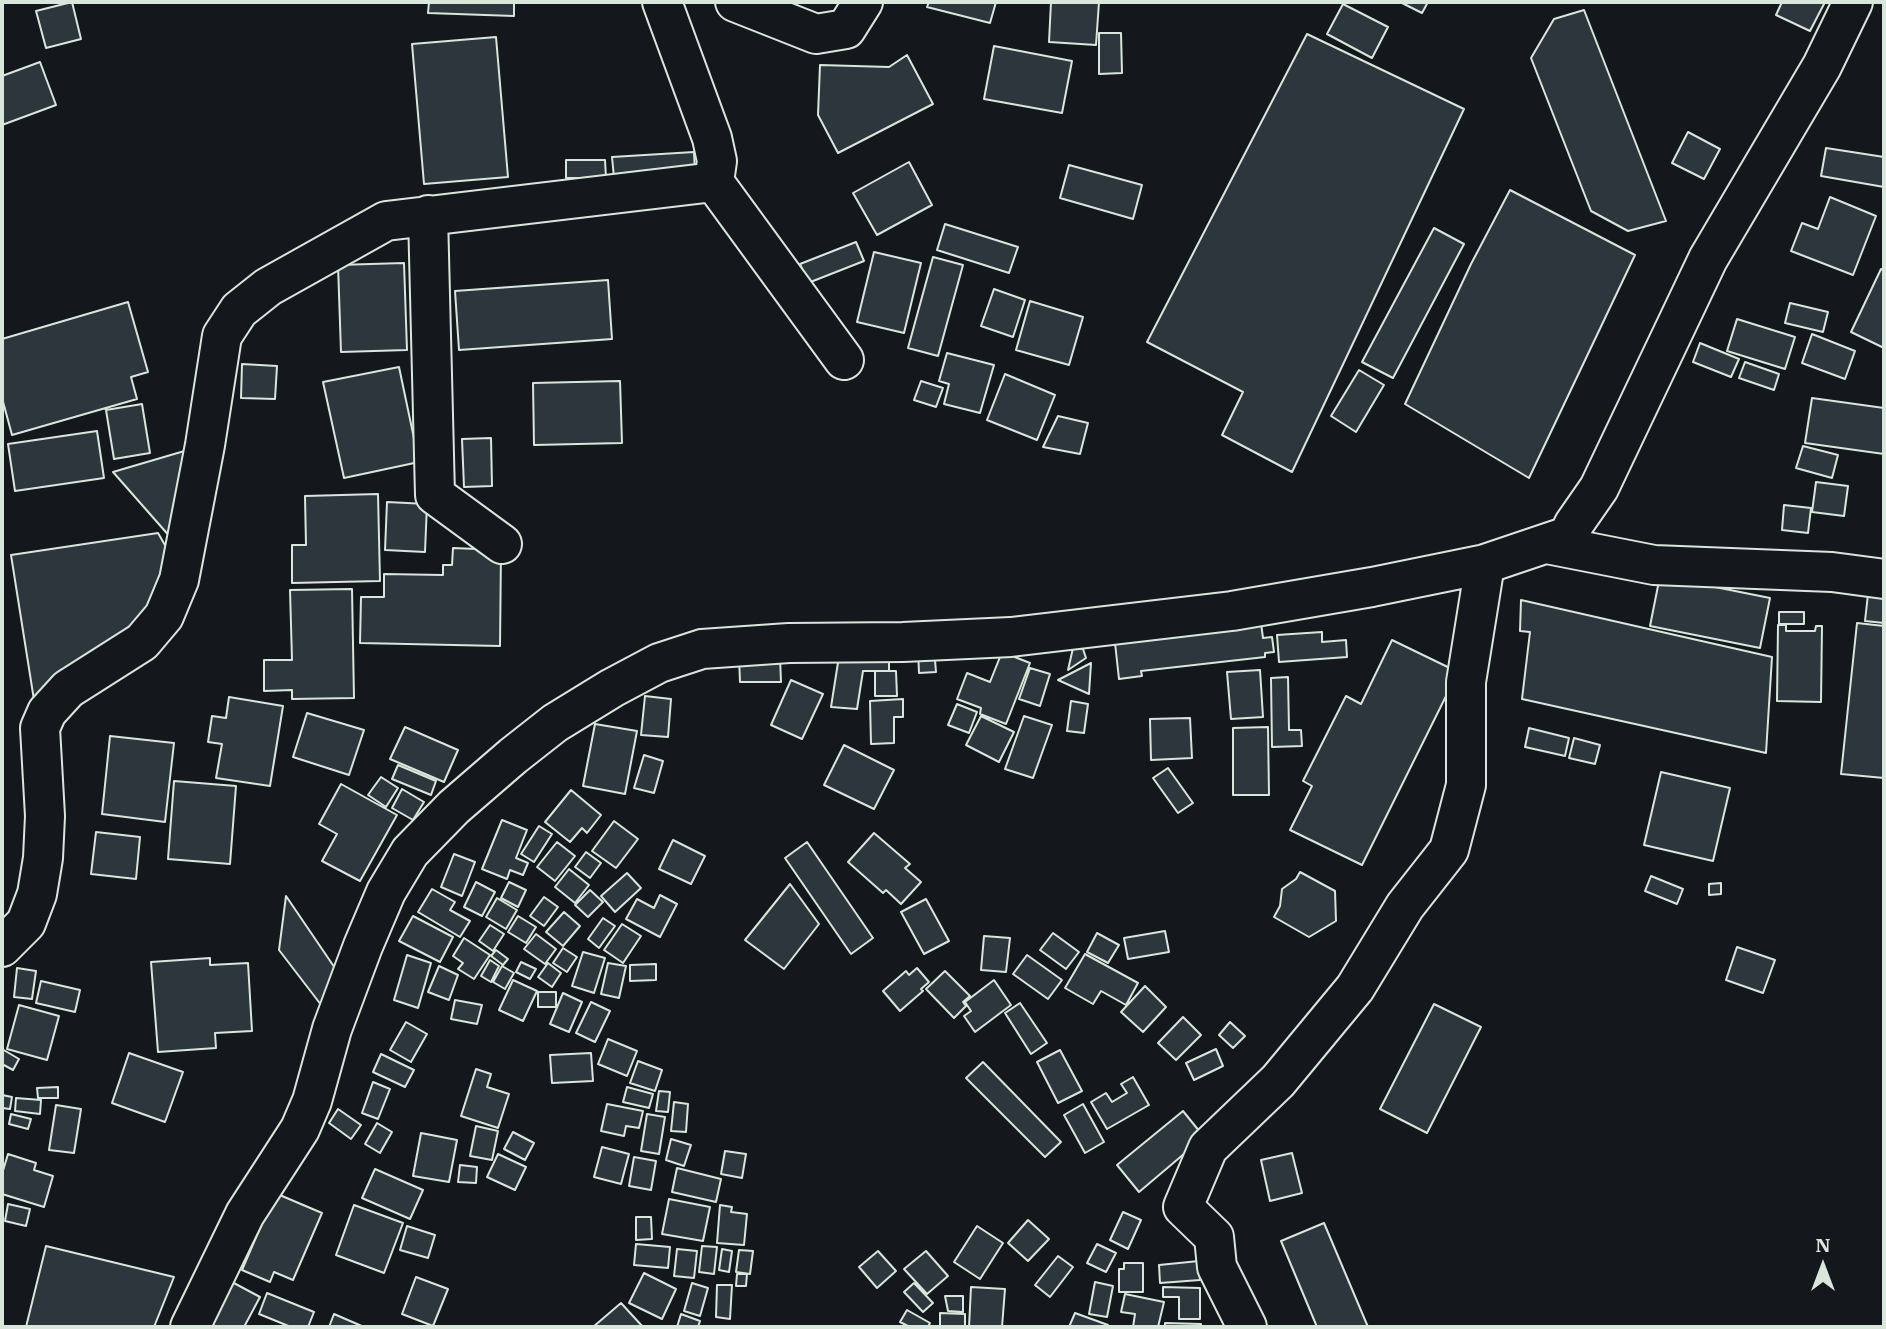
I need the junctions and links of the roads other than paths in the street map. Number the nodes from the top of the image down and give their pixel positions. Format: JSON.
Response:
{"nodes":[{"id":1,"x":735,"y":2,"type":"edge"},
{"id":2,"x":863,"y":2,"type":"edge"},
{"id":3,"x":1853,"y":2,"type":"edge"},
{"id":4,"x":666,"y":4,"type":"edge"},
{"id":5,"x":714,"y":182,"type":"junction"},
{"id":6,"x":428,"y":215,"type":"junction"},
{"id":7,"x":844,"y":360,"type":"dead end"},
{"id":8,"x":502,"y":544,"type":"dead end"},
{"id":9,"x":1547,"y":544,"type":"junction"},
{"id":10,"x":1485,"y":564,"type":"junction"},
{"id":11,"x":1884,"y":579,"type":"edge"},
{"id":12,"x":2,"y":947,"type":"edge"},
{"id":13,"x":190,"y":1327,"type":"edge"},
{"id":14,"x":1247,"y":1327,"type":"edge"}],
"edges":[{"from":1,"to":2,"type":"street"},
{"from":3,"to":9,"type":"street"},
{"from":4,"to":5,"type":"street"},
{"from":5,"to":6,"type":"street"},
{"from":5,"to":7,"type":"street"},
{"from":6,"to":8,"type":"street"},
{"from":6,"to":12,"type":"street"},
{"from":9,"to":10,"type":"street"},
{"from":9,"to":11,"type":"street"},
{"from":10,"to":13,"type":"street"},
{"from":10,"to":14,"type":"street"}]}
